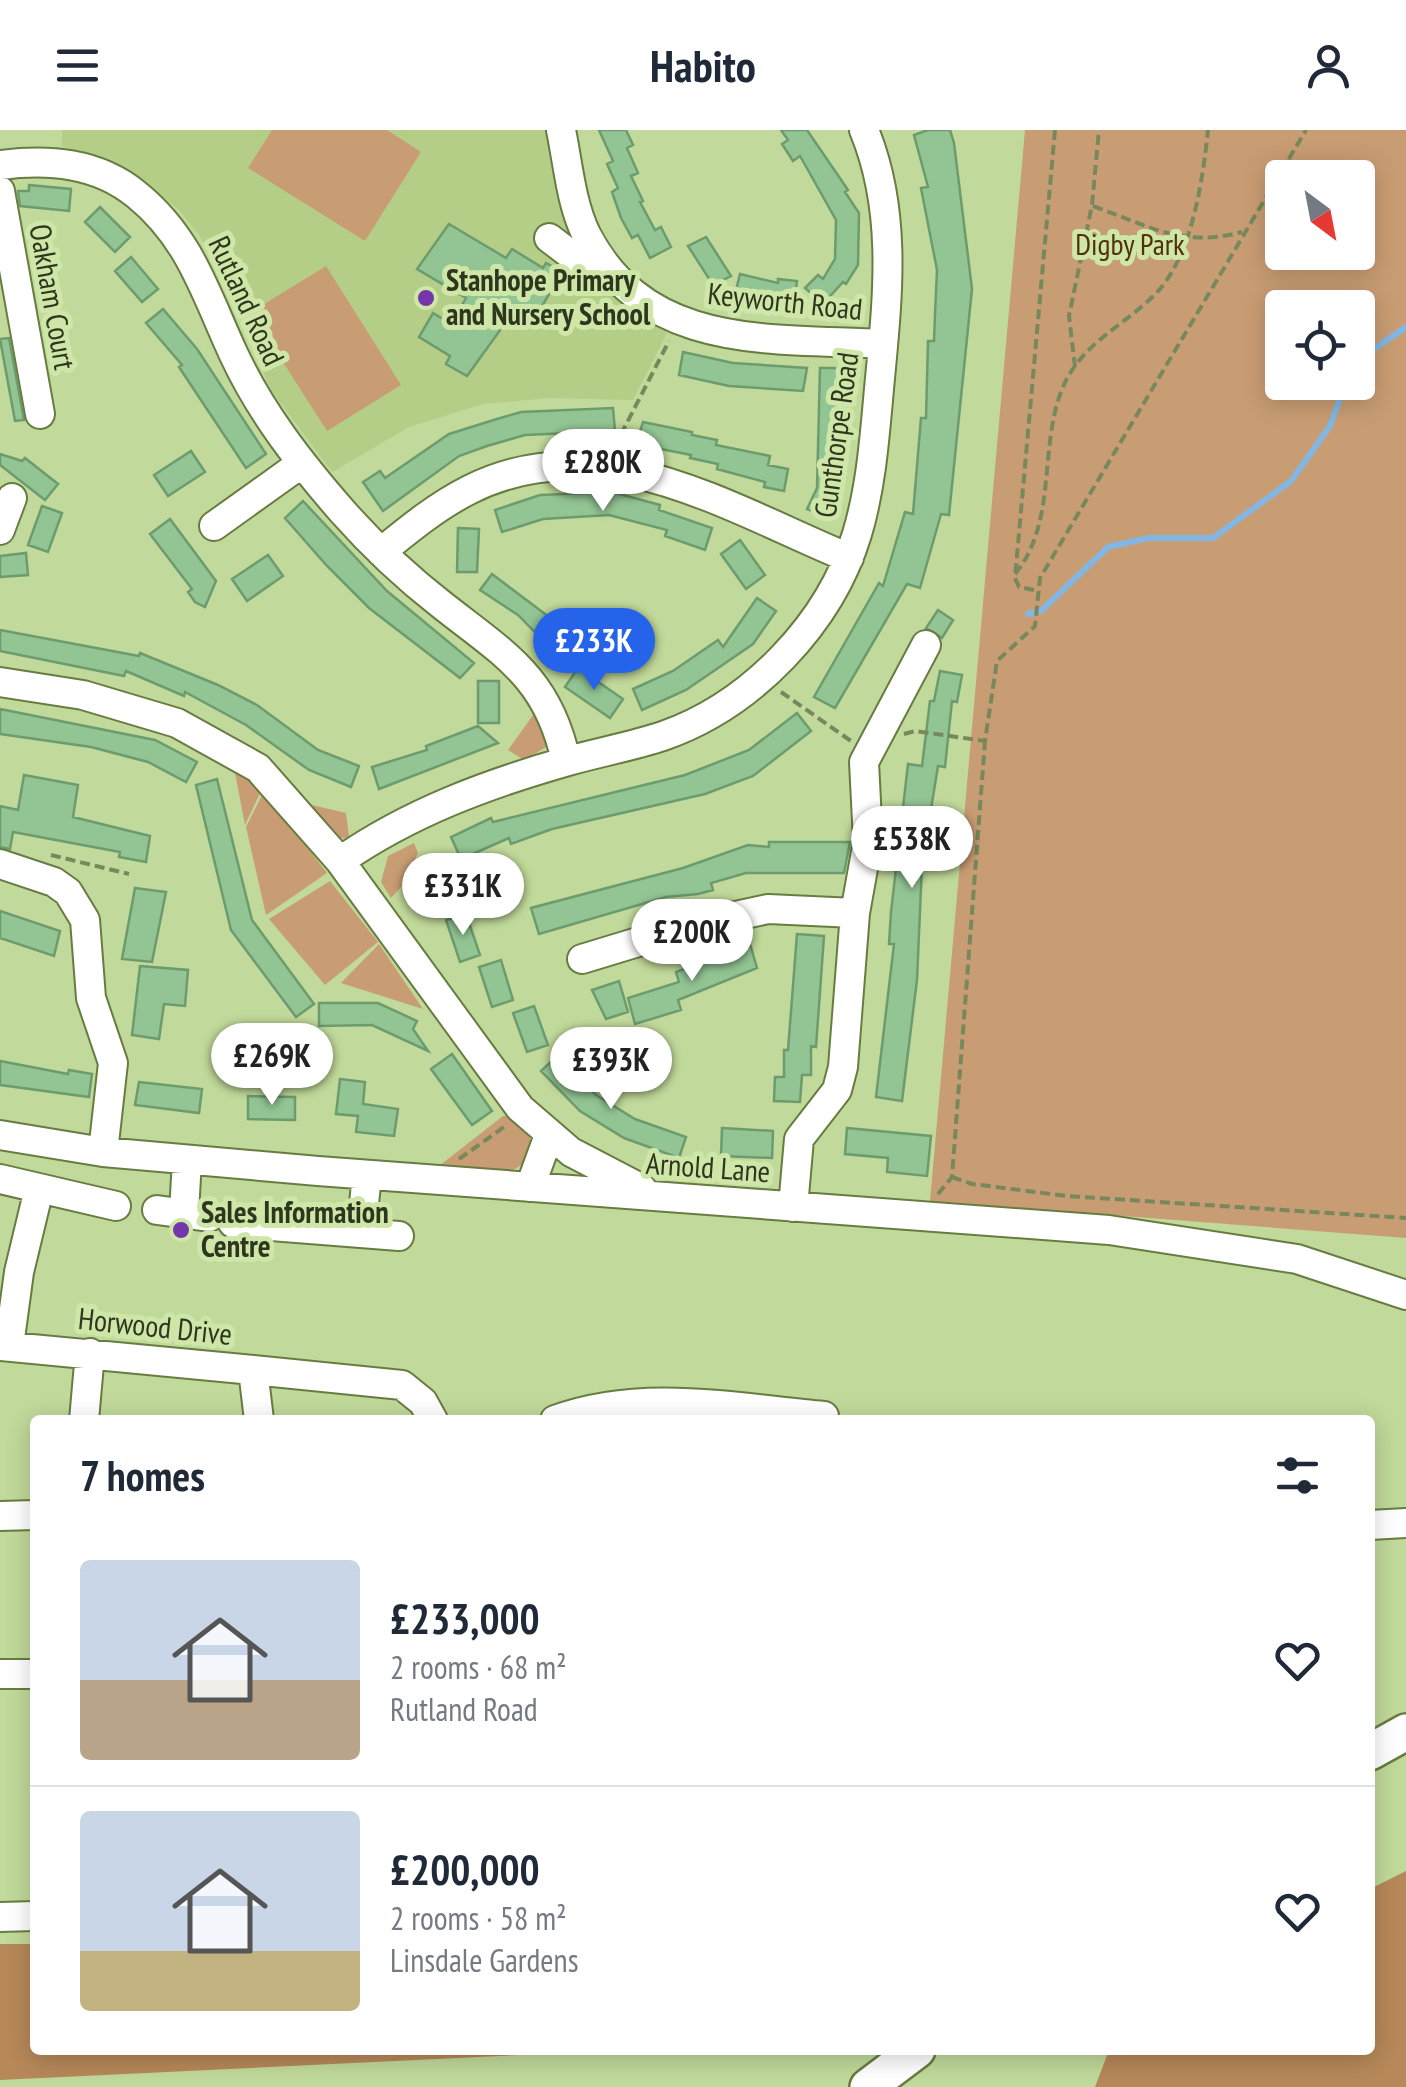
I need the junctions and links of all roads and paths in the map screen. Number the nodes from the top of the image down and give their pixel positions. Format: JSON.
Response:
{"nodes":[{"id":1,"x":561,"y":130,"type":"edge"},
{"id":2,"x":864,"y":130,"type":"edge"},
{"id":3,"x":1055,"y":130,"type":"edge"},
{"id":4,"x":1099,"y":130,"type":"edge"},
{"id":5,"x":1208,"y":130,"type":"edge"},
{"id":6,"x":1306,"y":130,"type":"edge"},
{"id":7,"x":0,"y":165,"type":"edge"},
{"id":8,"x":0,"y":191,"type":"edge"},
{"id":9,"x":1092,"y":205,"type":"junction"},
{"id":10,"x":1242,"y":232,"type":"junction"},
{"id":11,"x":549,"y":238,"type":"dead end"},
{"id":12,"x":1184,"y":239,"type":"junction"},
{"id":13,"x":612,"y":274,"type":"junction"},
{"id":14,"x":677,"y":323,"type":"junction"},
{"id":15,"x":882,"y":344,"type":"junction"},
{"id":16,"x":1076,"y":369,"type":"junction"},
{"id":17,"x":40,"y":414,"type":"dead end"},
{"id":18,"x":302,"y":463,"type":"junction"},
{"id":19,"x":603,"y":466,"type":"junction"},
{"id":20,"x":214,"y":526,"type":"dead end"},
{"id":21,"x":381,"y":552,"type":"junction"},
{"id":22,"x":849,"y":558,"type":"junction"},
{"id":23,"x":1015,"y":574,"type":"junction"},
{"id":24,"x":1036,"y":590,"type":"junction"},
{"id":25,"x":926,"y":645,"type":"dead end"},
{"id":26,"x":762,"y":676,"type":"junction"},
{"id":27,"x":0,"y":682,"type":"edge"},
{"id":28,"x":985,"y":741,"type":"junction"},
{"id":29,"x":871,"y":745,"type":"junction"},
{"id":30,"x":566,"y":761,"type":"junction"},
{"id":31,"x":340,"y":860,"type":"junction"},
{"id":32,"x":0,"y":864,"type":"edge"},
{"id":33,"x":856,"y":913,"type":"junction"},
{"id":34,"x":582,"y":959,"type":"dead end"},
{"id":35,"x":524,"y":1112,"type":"junction"},
{"id":36,"x":0,"y":1134,"type":"edge"},
{"id":37,"x":549,"y":1135,"type":"junction"},
{"id":38,"x":103,"y":1152,"type":"junction"},
{"id":39,"x":188,"y":1160,"type":"junction"},
{"id":40,"x":367,"y":1175,"type":"junction"},
{"id":41,"x":952,"y":1177,"type":"junction"},
{"id":42,"x":0,"y":1180,"type":"edge"},
{"id":43,"x":430,"y":1180,"type":"junction"},
{"id":44,"x":530,"y":1187,"type":"junction"},
{"id":45,"x":38,"y":1188,"type":"junction"},
{"id":46,"x":938,"y":1190,"type":"dead end"},
{"id":47,"x":656,"y":1196,"type":"junction"},
{"id":48,"x":116,"y":1206,"type":"dead end"},
{"id":49,"x":793,"y":1207,"type":"junction"},
{"id":50,"x":1406,"y":1218,"type":"edge"},
{"id":51,"x":361,"y":1232,"type":"junction"},
{"id":52,"x":400,"y":1236,"type":"dead end"},
{"id":53,"x":1406,"y":1295,"type":"edge"},
{"id":54,"x":5,"y":1346,"type":"edge"},
{"id":55,"x":90,"y":1353,"type":"junction"},
{"id":56,"x":253,"y":1370,"type":"junction"},
{"id":57,"x":84,"y":1415,"type":"edge"},
{"id":58,"x":258,"y":1415,"type":"edge"},
{"id":59,"x":430,"y":1415,"type":"edge"},
{"id":60,"x":568,"y":1415,"type":"edge"},
{"id":61,"x":812,"y":1415,"type":"edge"},
{"id":62,"x":30,"y":1515,"type":"edge"},
{"id":63,"x":0,"y":1516,"type":"edge"},
{"id":64,"x":1406,"y":1523,"type":"edge"},
{"id":65,"x":1375,"y":1524,"type":"edge"},
{"id":66,"x":0,"y":1674,"type":"edge"},
{"id":67,"x":30,"y":1674,"type":"edge"},
{"id":68,"x":1406,"y":1732,"type":"edge"},
{"id":69,"x":1375,"y":1749,"type":"edge"},
{"id":70,"x":30,"y":1916,"type":"edge"},
{"id":71,"x":0,"y":1917,"type":"edge"},
{"id":72,"x":910,"y":2055,"type":"edge"},
{"id":73,"x":868,"y":2087,"type":"edge"}],
"edges":[{"from":1,"to":13,"type":"street","name":"Keyworth Road"},
{"from":2,"to":15,"type":"street","name":"Gunthorpe Road"},
{"from":3,"to":23,"type":"path"},
{"from":4,"to":9,"type":"path"},
{"from":5,"to":12,"type":"path"},
{"from":6,"to":10,"type":"path"},
{"from":7,"to":18,"type":"street","name":"Rutland Road"},
{"from":8,"to":17,"type":"street","name":"Oakham Court"},
{"from":9,"to":12,"type":"path"},
{"from":9,"to":16,"type":"path"},
{"from":10,"to":12,"type":"path"},
{"from":10,"to":24,"type":"path"},
{"from":11,"to":13,"type":"street"},
{"from":12,"to":16,"type":"path"},
{"from":13,"to":14,"type":"street","name":"Keyworth Road"},
{"from":14,"to":15,"type":"street","name":"Keyworth Road"},
{"from":14,"to":19,"type":"path"},
{"from":15,"to":22,"type":"street","name":"Gunthorpe Road"},
{"from":16,"to":23,"type":"path"},
{"from":18,"to":20,"type":"street"},
{"from":18,"to":21,"type":"street","name":"Rutland Road"},
{"from":19,"to":21,"type":"street"},
{"from":19,"to":22,"type":"street"},
{"from":21,"to":30,"type":"street","name":"Rutland Road"},
{"from":22,"to":26,"type":"street","name":"Gunthorpe Road"},
{"from":23,"to":24,"type":"path"},
{"from":24,"to":28,"type":"path"},
{"from":25,"to":29,"type":"street"},
{"from":26,"to":29,"type":"path"},
{"from":26,"to":30,"type":"street","name":"Gunthorpe Road"},
{"from":27,"to":31,"type":"street"},
{"from":28,"to":29,"type":"path"},
{"from":28,"to":41,"type":"path"},
{"from":29,"to":33,"type":"street"},
{"from":30,"to":31,"type":"street","name":"Gunthorpe Road"},
{"from":31,"to":35,"type":"street"},
{"from":32,"to":38,"type":"street"},
{"from":33,"to":34,"type":"street"},
{"from":33,"to":49,"type":"street"},
{"from":35,"to":37,"type":"street"},
{"from":35,"to":43,"type":"path"},
{"from":36,"to":38,"type":"street","name":"Arnold Lane"},
{"from":37,"to":44,"type":"street"},
{"from":37,"to":47,"type":"street"},
{"from":38,"to":39,"type":"street","name":"Arnold Lane"},
{"from":39,"to":40,"type":"street","name":"Arnold Lane"},
{"from":39,"to":51,"type":"street"},
{"from":40,"to":43,"type":"street","name":"Arnold Lane"},
{"from":40,"to":51,"type":"street"},
{"from":41,"to":46,"type":"path"},
{"from":41,"to":50,"type":"path"},
{"from":42,"to":45,"type":"street"},
{"from":43,"to":44,"type":"street","name":"Arnold Lane"},
{"from":44,"to":47,"type":"street","name":"Arnold Lane"},
{"from":45,"to":48,"type":"street"},
{"from":45,"to":54,"type":"street"},
{"from":47,"to":49,"type":"street","name":"Arnold Lane"},
{"from":49,"to":53,"type":"street","name":"Arnold Lane"},
{"from":51,"to":52,"type":"street"},
{"from":54,"to":55,"type":"street","name":"Horwood Drive"},
{"from":55,"to":56,"type":"street","name":"Horwood Drive"},
{"from":55,"to":57,"type":"street"},
{"from":56,"to":58,"type":"street","name":"Horwood Drive"},
{"from":56,"to":59,"type":"street"},
{"from":60,"to":61,"type":"street"},
{"from":62,"to":63,"type":"street"},
{"from":64,"to":65,"type":"street"},
{"from":66,"to":67,"type":"street"},
{"from":68,"to":69,"type":"main road"},
{"from":70,"to":71,"type":"street"},
{"from":72,"to":73,"type":"main road"}]}
